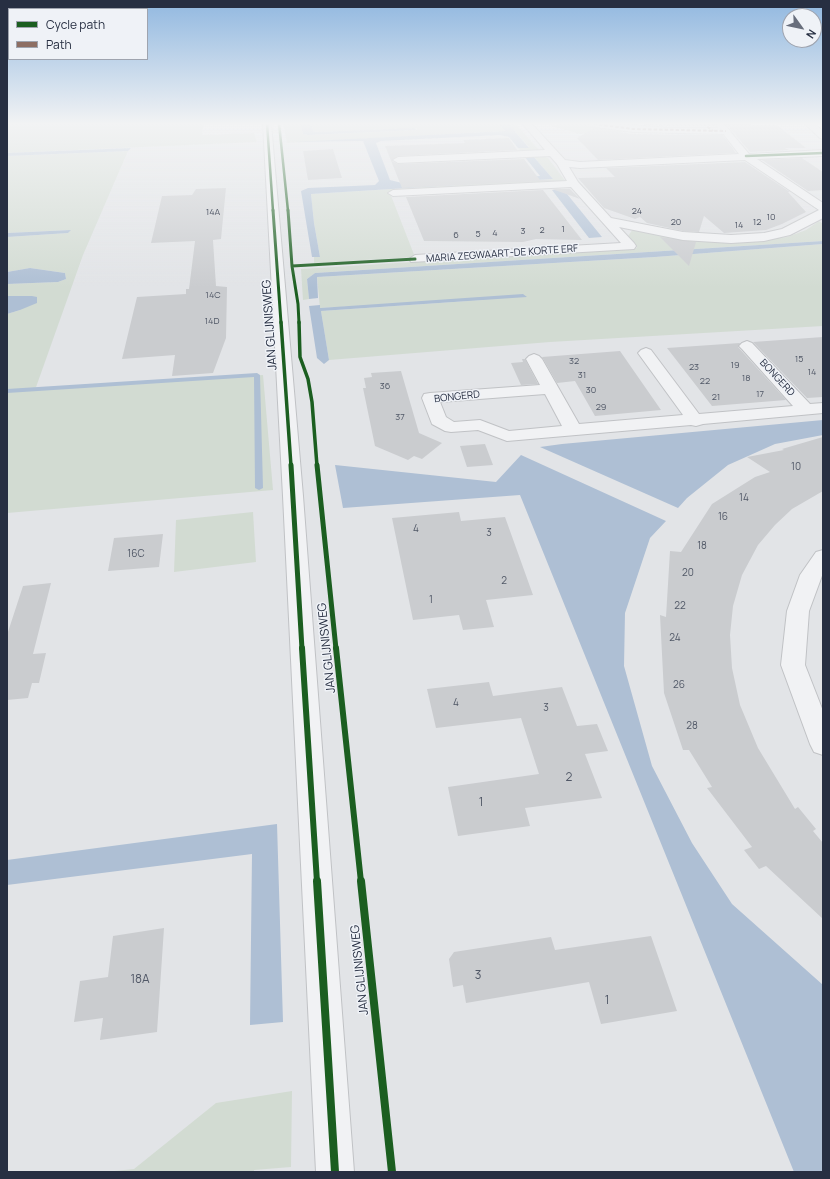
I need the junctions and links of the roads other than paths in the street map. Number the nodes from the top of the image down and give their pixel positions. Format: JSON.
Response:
{"nodes":[{"id":1,"x":272,"y":178,"type":"edge"},
{"id":2,"x":569,"y":178,"type":"edge"},
{"id":3,"x":785,"y":178,"type":"edge"},
{"id":4,"x":574,"y":184,"type":"junction"},
{"id":5,"x":393,"y":193,"type":"dead end"},
{"id":6,"x":823,"y":208,"type":"edge"},
{"id":7,"x":823,"y":213,"type":"edge"},
{"id":8,"x":608,"y":222,"type":"junction"},
{"id":9,"x":415,"y":259,"type":"dead end"},
{"id":10,"x":747,"y":346,"type":"dead end"},
{"id":11,"x":646,"y":353,"type":"dead end"},
{"id":12,"x":534,"y":359,"type":"dead end"},
{"id":13,"x":550,"y":389,"type":"junction"},
{"id":14,"x":815,"y":409,"type":"edge"},
{"id":15,"x":696,"y":421,"type":"junction"},
{"id":16,"x":573,"y":430,"type":"junction"},
{"id":17,"x":823,"y":557,"type":"edge"},
{"id":18,"x":823,"y":744,"type":"edge"},
{"id":19,"x":335,"y":1172,"type":"edge"}],
"edges":[{"from":1,"to":19,"type":"street","name":"JAN GLIJNISWEG"},
{"from":2,"to":4,"type":"street"},
{"from":3,"to":6,"type":"street"},
{"from":4,"to":5,"type":"street"},
{"from":4,"to":8,"type":"street"},
{"from":7,"to":8,"type":"street"},
{"from":8,"to":9,"type":"street","name":"MARIA ZEGWAART-DE KORTE ERF"},
{"from":10,"to":14,"type":"street","name":"BONGERD"},
{"from":11,"to":15,"type":"street"},
{"from":12,"to":13,"type":"street"},
{"from":13,"to":16,"type":"street"},
{"from":13,"to":16,"type":"street","name":"BONGERD"},
{"from":14,"to":15,"type":"street","name":"BONGERD"},
{"from":15,"to":16,"type":"street","name":"BONGERD"},
{"from":17,"to":18,"type":"street"}]}
